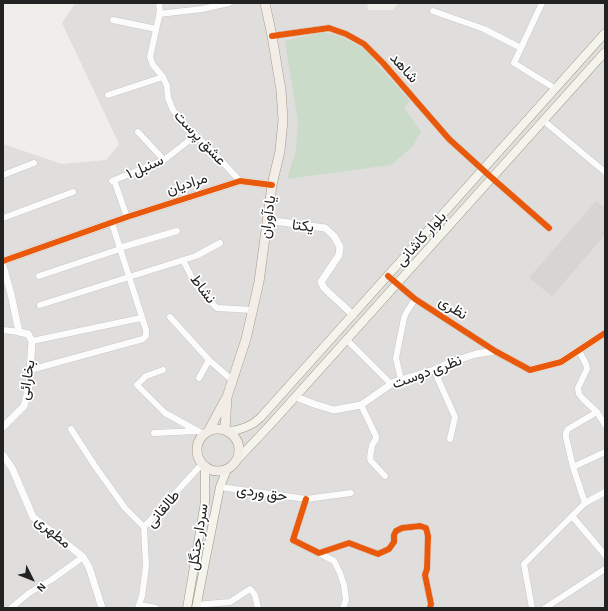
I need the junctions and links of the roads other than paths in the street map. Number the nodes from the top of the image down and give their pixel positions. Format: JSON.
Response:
{"nodes":[{"id":1,"x":159,"y":3,"type":"edge"},
{"id":2,"x":229,"y":3,"type":"edge"},
{"id":3,"x":265,"y":3,"type":"edge"},
{"id":4,"x":542,"y":3,"type":"edge"},
{"id":5,"x":433,"y":11,"type":"dead end"},
{"id":6,"x":159,"y":14,"type":"junction"},
{"id":7,"x":112,"y":20,"type":"dead end"},
{"id":8,"x":156,"y":29,"type":"junction"},
{"id":9,"x":605,"y":33,"type":"edge"},
{"id":10,"x":272,"y":36,"type":"junction"},
{"id":11,"x":521,"y":48,"type":"junction"},
{"id":12,"x":605,"y":52,"type":"edge"},
{"id":13,"x":163,"y":77,"type":"junction"},
{"id":14,"x":556,"y":88,"type":"junction"},
{"id":15,"x":108,"y":95,"type":"dead end"},
{"id":16,"x":550,"y":95,"type":"junction"},
{"id":17,"x":559,"y":103,"type":"junction"},
{"id":18,"x":544,"y":121,"type":"junction"},
{"id":19,"x":138,"y":132,"type":"dead end"},
{"id":20,"x":196,"y":136,"type":"junction"},
{"id":21,"x":164,"y":160,"type":"junction"},
{"id":22,"x":34,"y":163,"type":"dead end"},
{"id":23,"x":483,"y":170,"type":"junction"},
{"id":24,"x":605,"y":172,"type":"edge"},
{"id":25,"x":3,"y":175,"type":"edge"},
{"id":26,"x":492,"y":178,"type":"junction"},
{"id":27,"x":240,"y":180,"type":"junction"},
{"id":28,"x":272,"y":185,"type":"junction"},
{"id":29,"x":74,"y":192,"type":"dead end"},
{"id":30,"x":127,"y":217,"type":"junction"},
{"id":31,"x":3,"y":218,"type":"edge"},
{"id":32,"x":267,"y":220,"type":"junction"},
{"id":33,"x":112,"y":223,"type":"junction"},
{"id":34,"x":549,"y":228,"type":"dead end"},
{"id":35,"x":177,"y":231,"type":"dead end"},
{"id":36,"x":220,"y":244,"type":"dead end"},
{"id":37,"x":120,"y":248,"type":"junction"},
{"id":38,"x":184,"y":260,"type":"junction"},
{"id":39,"x":3,"y":261,"type":"edge"},
{"id":40,"x":3,"y":266,"type":"edge"},
{"id":41,"x":39,"y":276,"type":"dead end"},
{"id":42,"x":129,"y":276,"type":"junction"},
{"id":43,"x":388,"y":276,"type":"junction"},
{"id":44,"x":397,"y":284,"type":"junction"},
{"id":45,"x":416,"y":299,"type":"junction"},
{"id":46,"x":40,"y":305,"type":"dead end"},
{"id":47,"x":252,"y":310,"type":"junction"},
{"id":48,"x":353,"y":315,"type":"junction"},
{"id":49,"x":170,"y":317,"type":"dead end"},
{"id":50,"x":141,"y":318,"type":"junction"},
{"id":51,"x":3,"y":330,"type":"edge"},
{"id":52,"x":20,"y":332,"type":"junction"},
{"id":53,"x":605,"y":334,"type":"edge"},
{"id":54,"x":346,"y":340,"type":"junction"},
{"id":55,"x":32,"y":341,"type":"junction"},
{"id":56,"x":495,"y":351,"type":"junction"},
{"id":57,"x":579,"y":351,"type":"junction"},
{"id":58,"x":208,"y":360,"type":"junction"},
{"id":59,"x":30,"y":370,"type":"junction"},
{"id":60,"x":163,"y":370,"type":"dead end"},
{"id":61,"x":434,"y":370,"type":"junction"},
{"id":62,"x":198,"y":378,"type":"dead end"},
{"id":63,"x":232,"y":380,"type":"junction"},
{"id":64,"x":401,"y":380,"type":"junction"},
{"id":65,"x":391,"y":384,"type":"junction"},
{"id":66,"x":227,"y":397,"type":"junction"},
{"id":67,"x":296,"y":397,"type":"junction"},
{"id":68,"x":361,"y":405,"type":"junction"},
{"id":69,"x":597,"y":412,"type":"junction"},
{"id":70,"x":605,"y":425,"type":"edge"},
{"id":71,"x":3,"y":427,"type":"edge"},
{"id":72,"x":71,"y":429,"type":"dead end"},
{"id":73,"x":227,"y":430,"type":"junction"},
{"id":74,"x":203,"y":432,"type":"junction"},
{"id":75,"x":154,"y":433,"type":"dead end"},
{"id":76,"x":450,"y":439,"type":"dead end"},
{"id":77,"x":605,"y":452,"type":"edge"},
{"id":78,"x":3,"y":455,"type":"edge"},
{"id":79,"x":237,"y":460,"type":"junction"},
{"id":80,"x":204,"y":465,"type":"junction"},
{"id":81,"x":573,"y":467,"type":"junction"},
{"id":82,"x":227,"y":469,"type":"junction"},
{"id":83,"x":385,"y":476,"type":"dead end"},
{"id":84,"x":220,"y":487,"type":"junction"},
{"id":85,"x":605,"y":492,"type":"edge"},
{"id":86,"x":351,"y":493,"type":"dead end"},
{"id":87,"x":306,"y":499,"type":"junction"},
{"id":88,"x":585,"y":503,"type":"junction"},
{"id":89,"x":572,"y":516,"type":"junction"},
{"id":90,"x":144,"y":527,"type":"junction"},
{"id":91,"x":319,"y":553,"type":"junction"},
{"id":92,"x":605,"y":554,"type":"edge"},
{"id":93,"x":83,"y":557,"type":"junction"},
{"id":94,"x":605,"y":569,"type":"edge"},
{"id":95,"x":138,"y":607,"type":"edge"},
{"id":96,"x":196,"y":607,"type":"edge"},
{"id":97,"x":12,"y":608,"type":"edge"},
{"id":98,"x":102,"y":608,"type":"edge"},
{"id":99,"x":156,"y":608,"type":"edge"},
{"id":100,"x":187,"y":608,"type":"edge"},
{"id":101,"x":258,"y":608,"type":"edge"},
{"id":102,"x":343,"y":608,"type":"edge"},
{"id":103,"x":430,"y":608,"type":"edge"},
{"id":104,"x":532,"y":608,"type":"edge"},
{"id":105,"x":545,"y":608,"type":"edge"}],
"edges":[{"from":1,"to":6,"type":"street","name":"عشق پرست"},
{"from":2,"to":6,"type":"street"},
{"from":3,"to":10,"type":"main road","name":"یادآوران"},
{"from":4,"to":11,"type":"street"},
{"from":5,"to":11,"type":"street"},
{"from":6,"to":8,"type":"street","name":"عشق پرست"},
{"from":7,"to":8,"type":"street"},
{"from":8,"to":13,"type":"street","name":"عشق پرست"},
{"from":9,"to":14,"type":"main road","name":"بلوار کاشانی"},
{"from":10,"to":23,"type":"street","name":"شاهد"},
{"from":10,"to":28,"type":"main road","name":"یادآوران"},
{"from":11,"to":14,"type":"street"},
{"from":12,"to":17,"type":"main road","name":"بلوار کاشانی"},
{"from":13,"to":15,"type":"street"},
{"from":13,"to":20,"type":"street","name":"عشق پرست"},
{"from":14,"to":16,"type":"main road","name":"بلوار کاشانی"},
{"from":16,"to":17,"type":"main road"},
{"from":16,"to":23,"type":"main road","name":"بلوار کاشانی"},
{"from":17,"to":18,"type":"main road","name":"بلوار کاشانی"},
{"from":18,"to":24,"type":"street"},
{"from":18,"to":26,"type":"main road","name":"بلوار کاشانی"},
{"from":19,"to":21,"type":"street"},
{"from":20,"to":21,"type":"street","name":"سنبل ۱"},
{"from":20,"to":27,"type":"street","name":"عشق پرست"},
{"from":21,"to":30,"type":"street","name":"سنبل ۱"},
{"from":22,"to":25,"type":"street"},
{"from":23,"to":26,"type":"street","name":"شاهد"},
{"from":23,"to":43,"type":"main road","name":"بلوار کاشانی"},
{"from":26,"to":34,"type":"street","name":"شاهد"},
{"from":26,"to":44,"type":"main road","name":"بلوار کاشانی"},
{"from":27,"to":28,"type":"street","name":"مرادیان"},
{"from":27,"to":30,"type":"street","name":"مرادیان"},
{"from":28,"to":32,"type":"main road","name":"یادآوران"},
{"from":29,"to":31,"type":"street"},
{"from":30,"to":33,"type":"street","name":"مرادیان"},
{"from":32,"to":47,"type":"main road","name":"یادآوران"},
{"from":32,"to":48,"type":"street","name":"یکتا"},
{"from":33,"to":37,"type":"street"},
{"from":33,"to":39,"type":"street","name":"مرادیان"},
{"from":35,"to":37,"type":"street"},
{"from":36,"to":38,"type":"street"},
{"from":37,"to":41,"type":"street"},
{"from":37,"to":42,"type":"street"},
{"from":38,"to":42,"type":"street"},
{"from":38,"to":47,"type":"street","name":"نشاط"},
{"from":40,"to":52,"type":"street"},
{"from":42,"to":46,"type":"street"},
{"from":42,"to":50,"type":"street"},
{"from":43,"to":44,"type":"street","name":"نظری"},
{"from":43,"to":48,"type":"main road","name":"بلوار کاشانی"},
{"from":44,"to":45,"type":"street","name":"نظری"},
{"from":44,"to":54,"type":"main road","name":"بلوار کاشانی"},
{"from":45,"to":56,"type":"street","name":"نظری"},
{"from":45,"to":64,"type":"street"},
{"from":47,"to":63,"type":"main road","name":"یادآوران"},
{"from":48,"to":73,"type":"main road","name":"بلوار کاشانی"},
{"from":49,"to":58,"type":"street"},
{"from":50,"to":55,"type":"street"},
{"from":50,"to":59,"type":"street"},
{"from":51,"to":52,"type":"street"},
{"from":52,"to":55,"type":"street","name":"بخارائی"},
{"from":53,"to":57,"type":"street"},
{"from":54,"to":65,"type":"street"},
{"from":54,"to":67,"type":"main road","name":"بلوار کاشانی"},
{"from":55,"to":59,"type":"street","name":"بخارائی"},
{"from":56,"to":57,"type":"street"},
{"from":56,"to":61,"type":"street","name":"نظری دوست"},
{"from":57,"to":69,"type":"street"},
{"from":58,"to":62,"type":"street"},
{"from":58,"to":63,"type":"street"},
{"from":59,"to":71,"type":"street","name":"بخارائی"},
{"from":60,"to":74,"type":"street"},
{"from":61,"to":64,"type":"street","name":"نظری دوست"},
{"from":61,"to":76,"type":"street"},
{"from":63,"to":66,"type":"main road","name":"یادآوران"},
{"from":64,"to":65,"type":"street","name":"نظری دوست"},
{"from":65,"to":68,"type":"street","name":"نظری دوست"},
{"from":66,"to":73,"type":"main road","name":"یادآوران"},
{"from":66,"to":74,"type":"main road"},
{"from":67,"to":68,"type":"street","name":"نظری دوست"},
{"from":67,"to":79,"type":"main road","name":"بلوار کاشانی"},
{"from":68,"to":83,"type":"street"},
{"from":69,"to":70,"type":"street"},
{"from":69,"to":81,"type":"street"},
{"from":72,"to":90,"type":"street"},
{"from":73,"to":74,"type":"main road"},
{"from":73,"to":79,"type":"main road"},
{"from":74,"to":75,"type":"street"},
{"from":74,"to":80,"type":"main road"},
{"from":77,"to":81,"type":"street"},
{"from":78,"to":93,"type":"street","name":"مطهری"},
{"from":79,"to":82,"type":"main road"},
{"from":80,"to":82,"type":"main road"},
{"from":80,"to":90,"type":"street","name":"طالقانی"},
{"from":80,"to":100,"type":"main road","name":"سردار جنگل"},
{"from":81,"to":88,"type":"street"},
{"from":82,"to":84,"type":"main road","name":"سردار جنگل"},
{"from":84,"to":87,"type":"street","name":"حق وردی"},
{"from":84,"to":96,"type":"main road","name":"سردار جنگل"},
{"from":85,"to":88,"type":"street"},
{"from":86,"to":87,"type":"street","name":"حق وردی"},
{"from":87,"to":91,"type":"street"},
{"from":88,"to":89,"type":"street"},
{"from":89,"to":92,"type":"street"},
{"from":89,"to":104,"type":"street"},
{"from":90,"to":95,"type":"street","name":"طالقانی"},
{"from":91,"to":102,"type":"street"},
{"from":91,"to":103,"type":"street"},
{"from":93,"to":97,"type":"street"},
{"from":93,"to":98,"type":"street","name":"مطهری"},
{"from":94,"to":105,"type":"street"},
{"from":95,"to":99,"type":"street"},
{"from":96,"to":101,"type":"street"}]}
